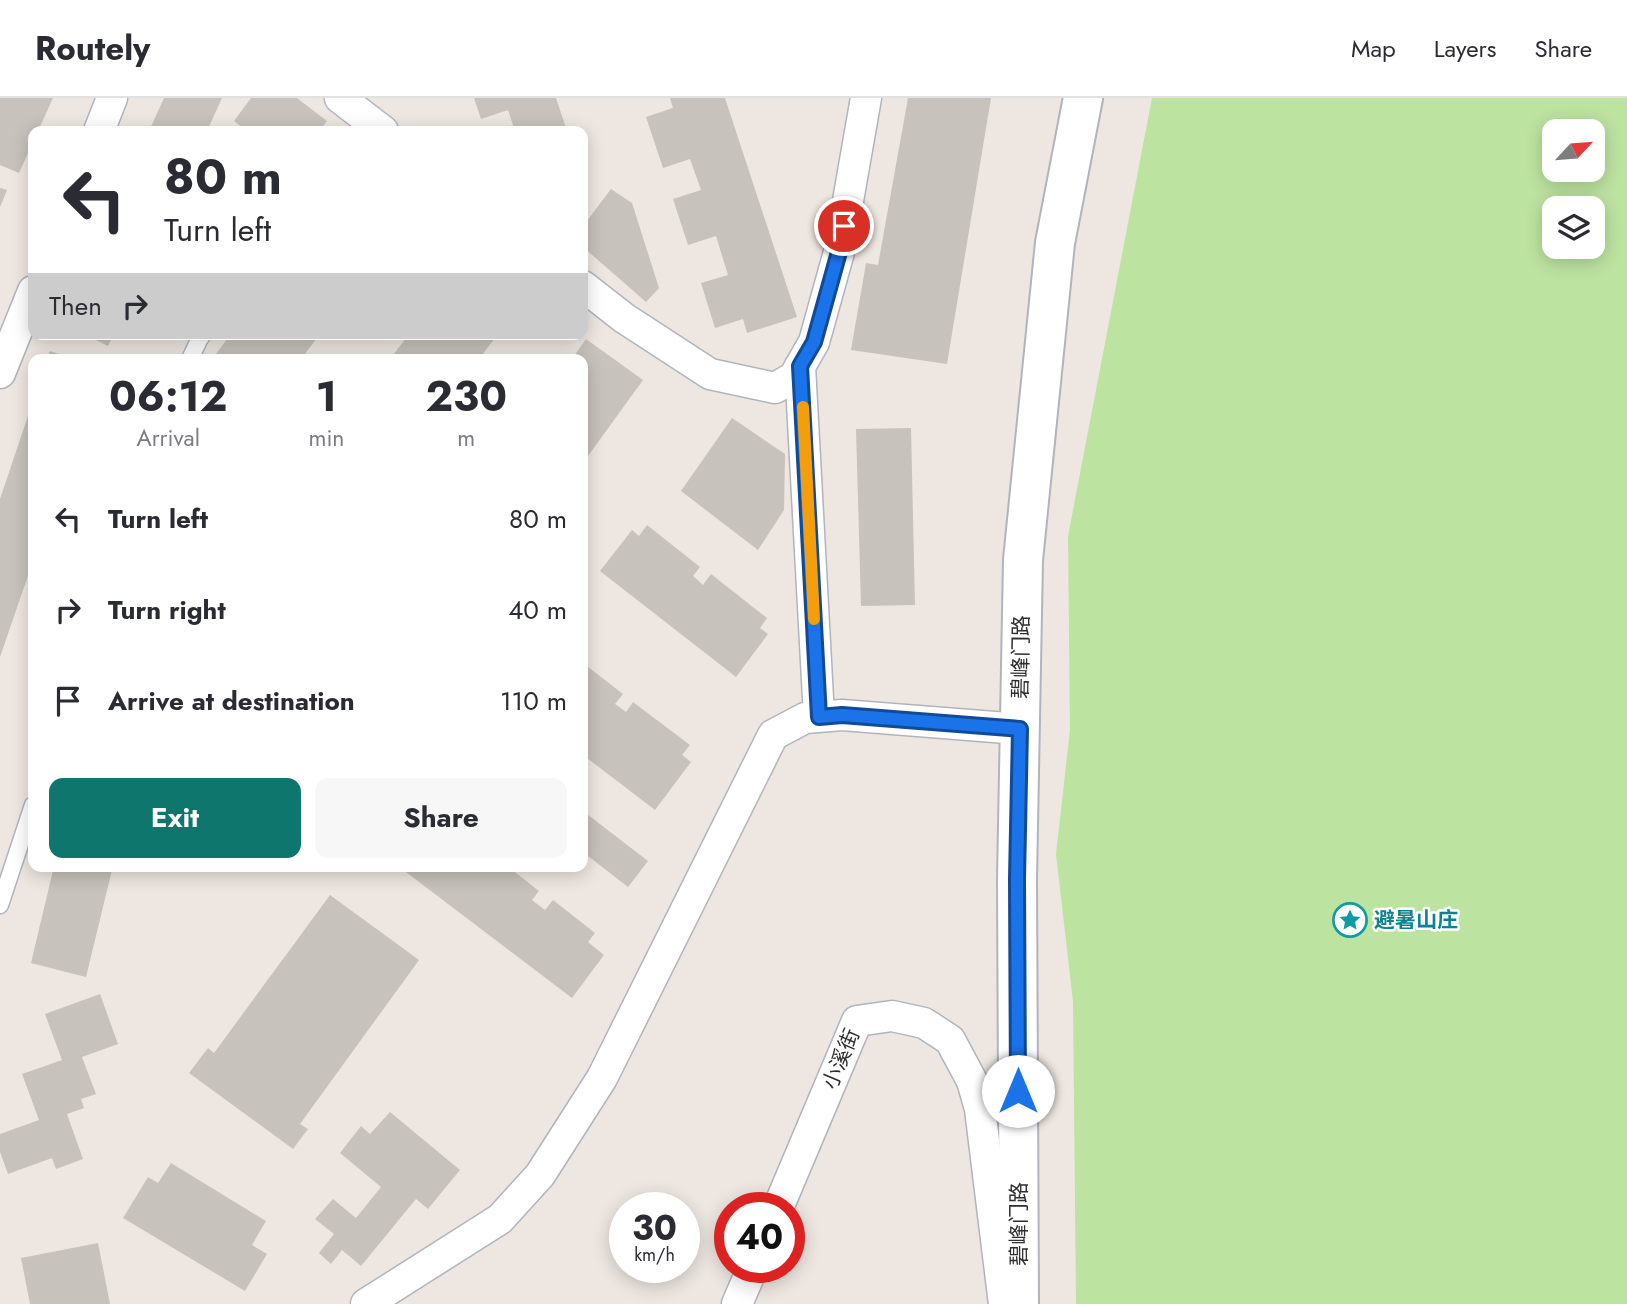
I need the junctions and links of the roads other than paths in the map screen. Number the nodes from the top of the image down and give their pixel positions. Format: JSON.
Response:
{"nodes":[{"id":1,"x":112,"y":98,"type":"edge"},
{"id":2,"x":340,"y":98,"type":"edge"},
{"id":3,"x":866,"y":98,"type":"edge"},
{"id":4,"x":1083,"y":98,"type":"edge"},
{"id":5,"x":101,"y":126,"type":"edge"},
{"id":6,"x":369,"y":126,"type":"edge"},
{"id":7,"x":588,"y":290,"type":"edge"},
{"id":8,"x":28,"y":303,"type":"edge"},
{"id":9,"x":800,"y":366,"type":"junction"},
{"id":10,"x":0,"y":373,"type":"edge"},
{"id":11,"x":819,"y":717,"type":"junction"},
{"id":12,"x":1020,"y":729,"type":"junction"},
{"id":13,"x":28,"y":820,"type":"edge"},
{"id":14,"x":0,"y":905,"type":"edge"},
{"id":15,"x":785,"y":1192,"type":"edge"},
{"id":16,"x":746,"y":1283,"type":"edge"},
{"id":17,"x":366,"y":1304,"type":"edge"},
{"id":18,"x":737,"y":1304,"type":"edge"},
{"id":19,"x":1004,"y":1304,"type":"edge"},
{"id":20,"x":1020,"y":1304,"type":"edge"}],
"edges":[{"from":1,"to":5,"type":"street"},
{"from":2,"to":6,"type":"street"},
{"from":3,"to":9,"type":"street"},
{"from":4,"to":12,"type":"street","name":"碧峰门路"},
{"from":7,"to":9,"type":"street"},
{"from":8,"to":10,"type":"street"},
{"from":9,"to":11,"type":"street"},
{"from":11,"to":12,"type":"street"},
{"from":11,"to":17,"type":"street"},
{"from":12,"to":20,"type":"street","name":"碧峰门路"},
{"from":13,"to":14,"type":"lane"},
{"from":15,"to":19,"type":"street","name":"小溪街"},
{"from":16,"to":18,"type":"street"}]}
